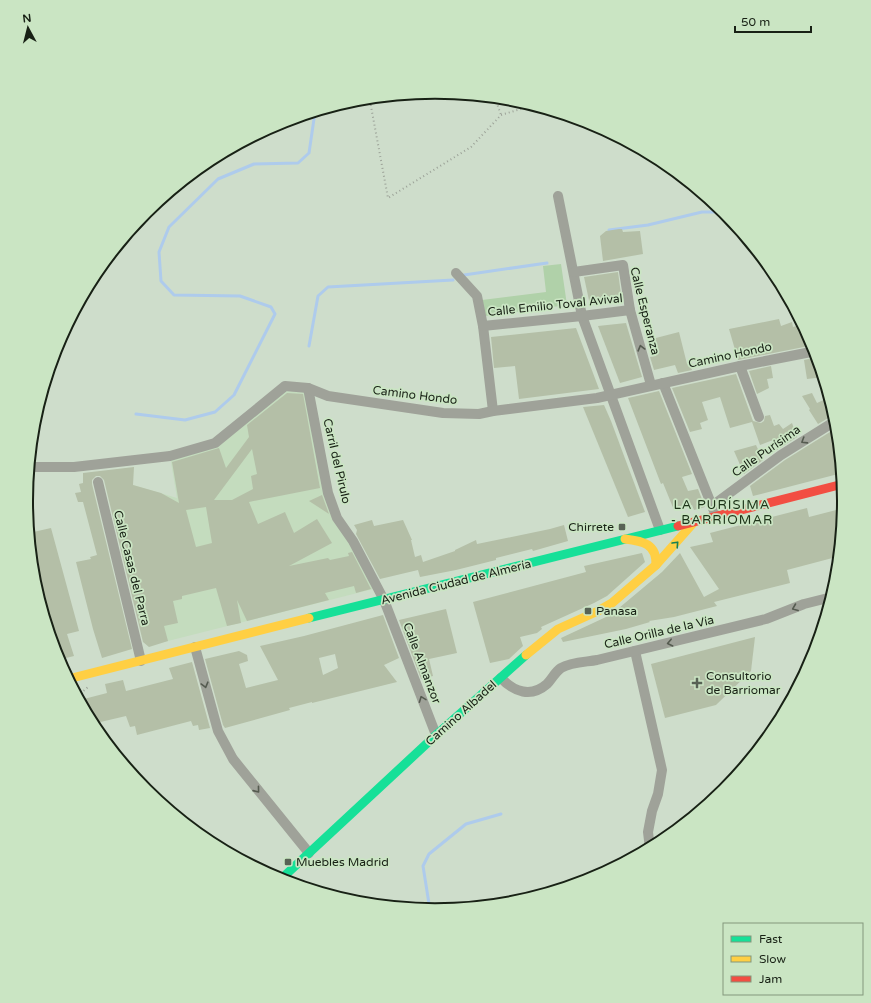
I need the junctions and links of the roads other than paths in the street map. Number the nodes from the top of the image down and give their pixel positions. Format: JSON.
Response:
{"nodes":[{"id":1,"x":558,"y":196,"type":"dead end"},
{"id":2,"x":574,"y":272,"type":"junction"},
{"id":3,"x":456,"y":273,"type":"dead end"},
{"id":4,"x":630,"y":310,"type":"junction"},
{"id":5,"x":582,"y":316,"type":"junction"},
{"id":6,"x":483,"y":326,"type":"junction"},
{"id":7,"x":809,"y":353,"type":"edge"},
{"id":8,"x":740,"y":366,"type":"junction"},
{"id":9,"x":663,"y":383,"type":"junction"},
{"id":10,"x":651,"y":385,"type":"junction"},
{"id":11,"x":308,"y":388,"type":"junction"},
{"id":12,"x":611,"y":395,"type":"junction"},
{"id":13,"x":493,"y":411,"type":"junction"},
{"id":14,"x":759,"y":418,"type":"dead end"},
{"id":15,"x":830,"y":424,"type":"edge"},
{"id":16,"x":35,"y":466,"type":"edge"},
{"id":17,"x":98,"y":482,"type":"dead end"},
{"id":18,"x":837,"y":485,"type":"edge"},
{"id":19,"x":712,"y":506,"type":"junction"},
{"id":20,"x":716,"y":516,"type":"junction"},
{"id":21,"x":695,"y":521,"type":"junction"},
{"id":22,"x":641,"y":525,"type":"dead end"},
{"id":23,"x":660,"y":530,"type":"junction"},
{"id":24,"x":593,"y":536,"type":"dead end"},
{"id":25,"x":625,"y":539,"type":"junction"},
{"id":26,"x":596,"y":546,"type":"junction"},
{"id":27,"x":656,"y":565,"type":"junction"},
{"id":28,"x":826,"y":599,"type":"edge"},
{"id":29,"x":384,"y":600,"type":"junction"},
{"id":30,"x":195,"y":647,"type":"junction"},
{"id":31,"x":635,"y":651,"type":"junction"},
{"id":32,"x":141,"y":661,"type":"junction"},
{"id":33,"x":74,"y":678,"type":"edge"},
{"id":34,"x":501,"y":678,"type":"junction"},
{"id":35,"x":436,"y":735,"type":"junction"},
{"id":36,"x":649,"y":842,"type":"edge"},
{"id":37,"x":309,"y":853,"type":"junction"},
{"id":38,"x":286,"y":875,"type":"edge"}],
"edges":[{"from":1,"to":2,"type":"street"},
{"from":2,"to":4,"type":"street","name":"Calle Esperanza"},
{"from":2,"to":5,"type":"street"},
{"from":3,"to":6,"type":"street"},
{"from":4,"to":5,"type":"street","name":"Calle Emilio Toval Avival"},
{"from":10,"to":4,"type":"street","name":"Calle Esperanza","one_way":true},
{"from":5,"to":6,"type":"street","name":"Calle Emilio Toval Avival"},
{"from":5,"to":12,"type":"street"},
{"from":6,"to":13,"type":"street"},
{"from":7,"to":8,"type":"street","name":"Camino Hondo"},
{"from":8,"to":9,"type":"street","name":"Camino Hondo"},
{"from":8,"to":14,"type":"street"},
{"from":9,"to":10,"type":"street","name":"Camino Hondo"},
{"from":9,"to":19,"type":"street"},
{"from":10,"to":12,"type":"street","name":"Camino Hondo"},
{"from":11,"to":13,"type":"street","name":"Camino Hondo"},
{"from":11,"to":16,"type":"street","name":"Camino Hondo"},
{"from":11,"to":29,"type":"street","name":"Carril del Pirulo"},
{"from":12,"to":13,"type":"street","name":"Camino Hondo"},
{"from":12,"to":23,"type":"street"},
{"from":15,"to":19,"type":"street","name":"Calle Purísima","one_way":true},
{"from":17,"to":32,"type":"street","name":"Calle Casas del Parra"},
{"from":18,"to":20,"type":"main road","name":"Avenida Ciudad de Almería"},
{"from":19,"to":20,"type":"street"},
{"from":20,"to":21,"type":"main road","name":"Avenida Ciudad de Almería"},
{"from":21,"to":23,"type":"main road","name":"Avenida Ciudad de Almería"},
{"from":27,"to":21,"type":"main road","name":"Camino Albadel","one_way":true},
{"from":22,"to":23,"type":"main road"},
{"from":23,"to":25,"type":"main road","name":"Avenida Ciudad de Almería"},
{"from":24,"to":26,"type":"main road"},
{"from":25,"to":26,"type":"main road","name":"Avenida Ciudad de Almería"},
{"from":25,"to":27,"type":"main road"},
{"from":26,"to":29,"type":"main road","name":"Avenida Ciudad de Almería"},
{"from":27,"to":34,"type":"main road","name":"Camino Albadel"},
{"from":28,"to":31,"type":"street","name":"Calle Orilla de la Vía","one_way":true},
{"from":29,"to":30,"type":"main road","name":"Avenida Ciudad de Almería"},
{"from":35,"to":29,"type":"street","name":"Calle Almanzor","one_way":true},
{"from":30,"to":32,"type":"main road","name":"Avenida Ciudad de Almería"},
{"from":30,"to":37,"type":"street","one_way":true},
{"from":31,"to":34,"type":"street","name":"Calle Orilla de la Vía"},
{"from":31,"to":36,"type":"street"},
{"from":32,"to":33,"type":"main road","name":"Avenida Ciudad de Almería"},
{"from":34,"to":35,"type":"main road","name":"Camino Albadel"},
{"from":35,"to":37,"type":"main road","name":"Camino Albadel"},
{"from":37,"to":38,"type":"main road","name":"Camino Albadel"}]}
